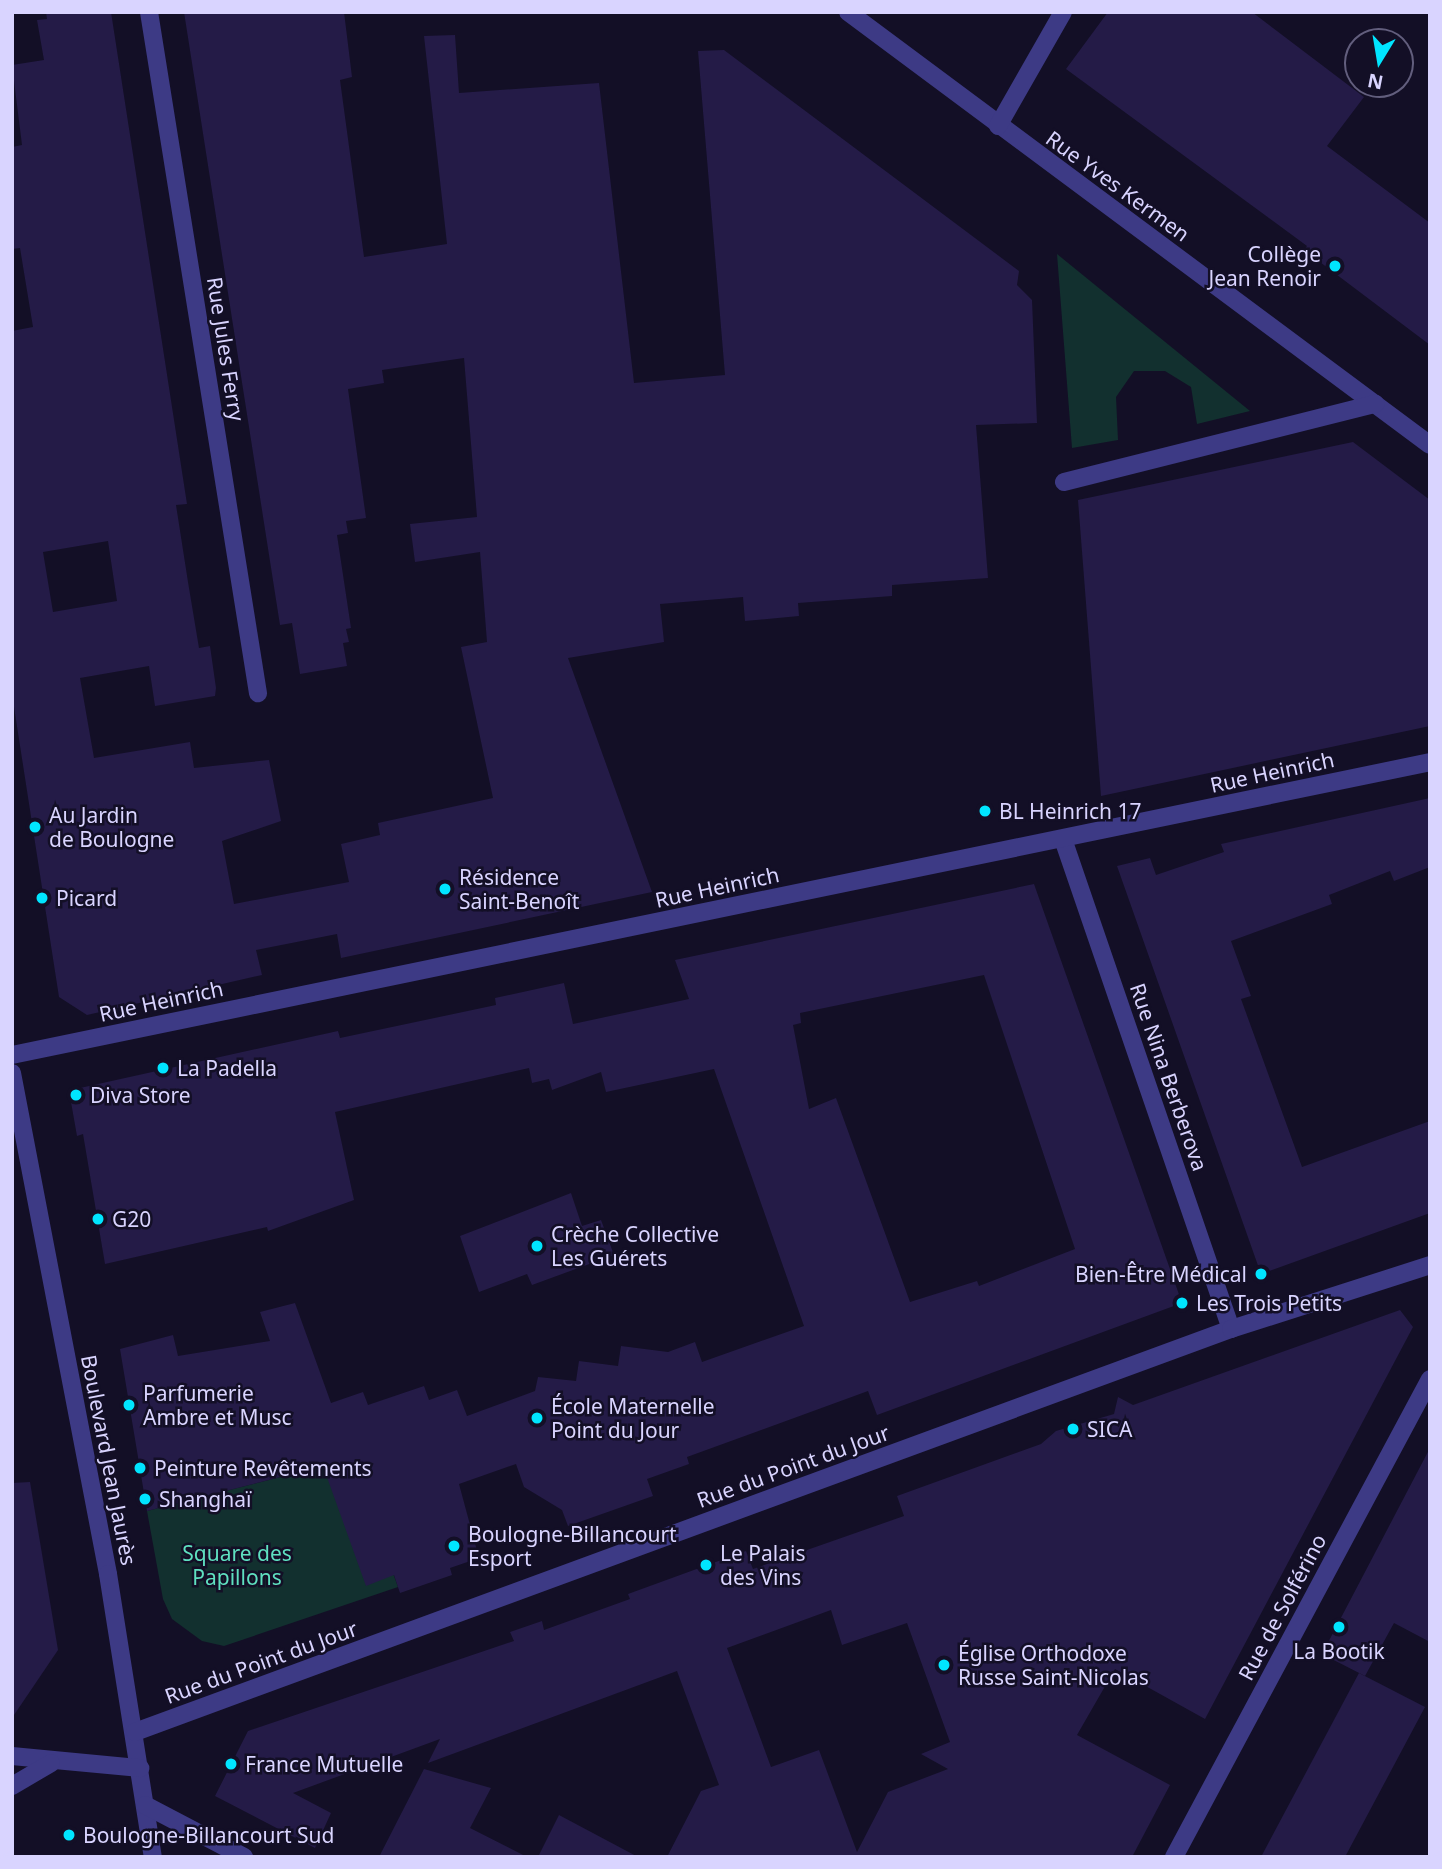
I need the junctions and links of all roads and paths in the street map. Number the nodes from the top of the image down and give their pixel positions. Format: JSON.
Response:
{"nodes":[{"id":1,"x":149,"y":12,"type":"edge"},
{"id":2,"x":848,"y":12,"type":"edge"},
{"id":3,"x":1063,"y":12,"type":"edge"},
{"id":4,"x":998,"y":126,"type":"junction"},
{"id":5,"x":1375,"y":404,"type":"junction"},
{"id":6,"x":1430,"y":445,"type":"edge"},
{"id":7,"x":1064,"y":482,"type":"dead end"},
{"id":8,"x":258,"y":693,"type":"dead end"},
{"id":9,"x":1430,"y":762,"type":"edge"},
{"id":10,"x":1063,"y":839,"type":"junction"},
{"id":11,"x":12,"y":1055,"type":"edge"},
{"id":12,"x":12,"y":1073,"type":"edge"},
{"id":13,"x":1430,"y":1265,"type":"edge"},
{"id":14,"x":1231,"y":1329,"type":"junction"},
{"id":15,"x":1430,"y":1378,"type":"edge"},
{"id":16,"x":135,"y":1732,"type":"junction"},
{"id":17,"x":12,"y":1756,"type":"edge"},
{"id":18,"x":51,"y":1763,"type":"junction"},
{"id":19,"x":140,"y":1768,"type":"junction"},
{"id":20,"x":12,"y":1786,"type":"edge"},
{"id":21,"x":145,"y":1805,"type":"junction"},
{"id":22,"x":153,"y":1857,"type":"edge"},
{"id":23,"x":244,"y":1857,"type":"edge"},
{"id":24,"x":1174,"y":1857,"type":"edge"}],
"edges":[{"from":1,"to":8,"type":"street","name":"Rue Jules Ferry"},
{"from":2,"to":4,"type":"street","name":"Rue Yves Kermen"},
{"from":3,"to":4,"type":"street"},
{"from":4,"to":5,"type":"street","name":"Rue Yves Kermen"},
{"from":5,"to":6,"type":"street","name":"Rue Yves Kermen"},
{"from":5,"to":7,"type":"street"},
{"from":9,"to":10,"type":"street","name":"Rue Heinrich"},
{"from":10,"to":11,"type":"street","name":"Rue Heinrich"},
{"from":10,"to":14,"type":"street","name":"Rue Nina Berberova"},
{"from":12,"to":16,"type":"street","name":"Boulevard Jean Jaurès"},
{"from":13,"to":14,"type":"street","name":"Rue du Point du Jour"},
{"from":14,"to":16,"type":"street","name":"Rue du Point du Jour"},
{"from":15,"to":24,"type":"street","name":"Rue de Solférino"},
{"from":16,"to":19,"type":"street","name":"Boulevard Jean Jaurès"},
{"from":17,"to":18,"type":"street"},
{"from":18,"to":19,"type":"street"},
{"from":18,"to":20,"type":"street"},
{"from":19,"to":21,"type":"street","name":"Boulevard Jean Jaurès"},
{"from":21,"to":22,"type":"street","name":"Boulevard Jean Jaurès"},
{"from":21,"to":23,"type":"street"}]}
